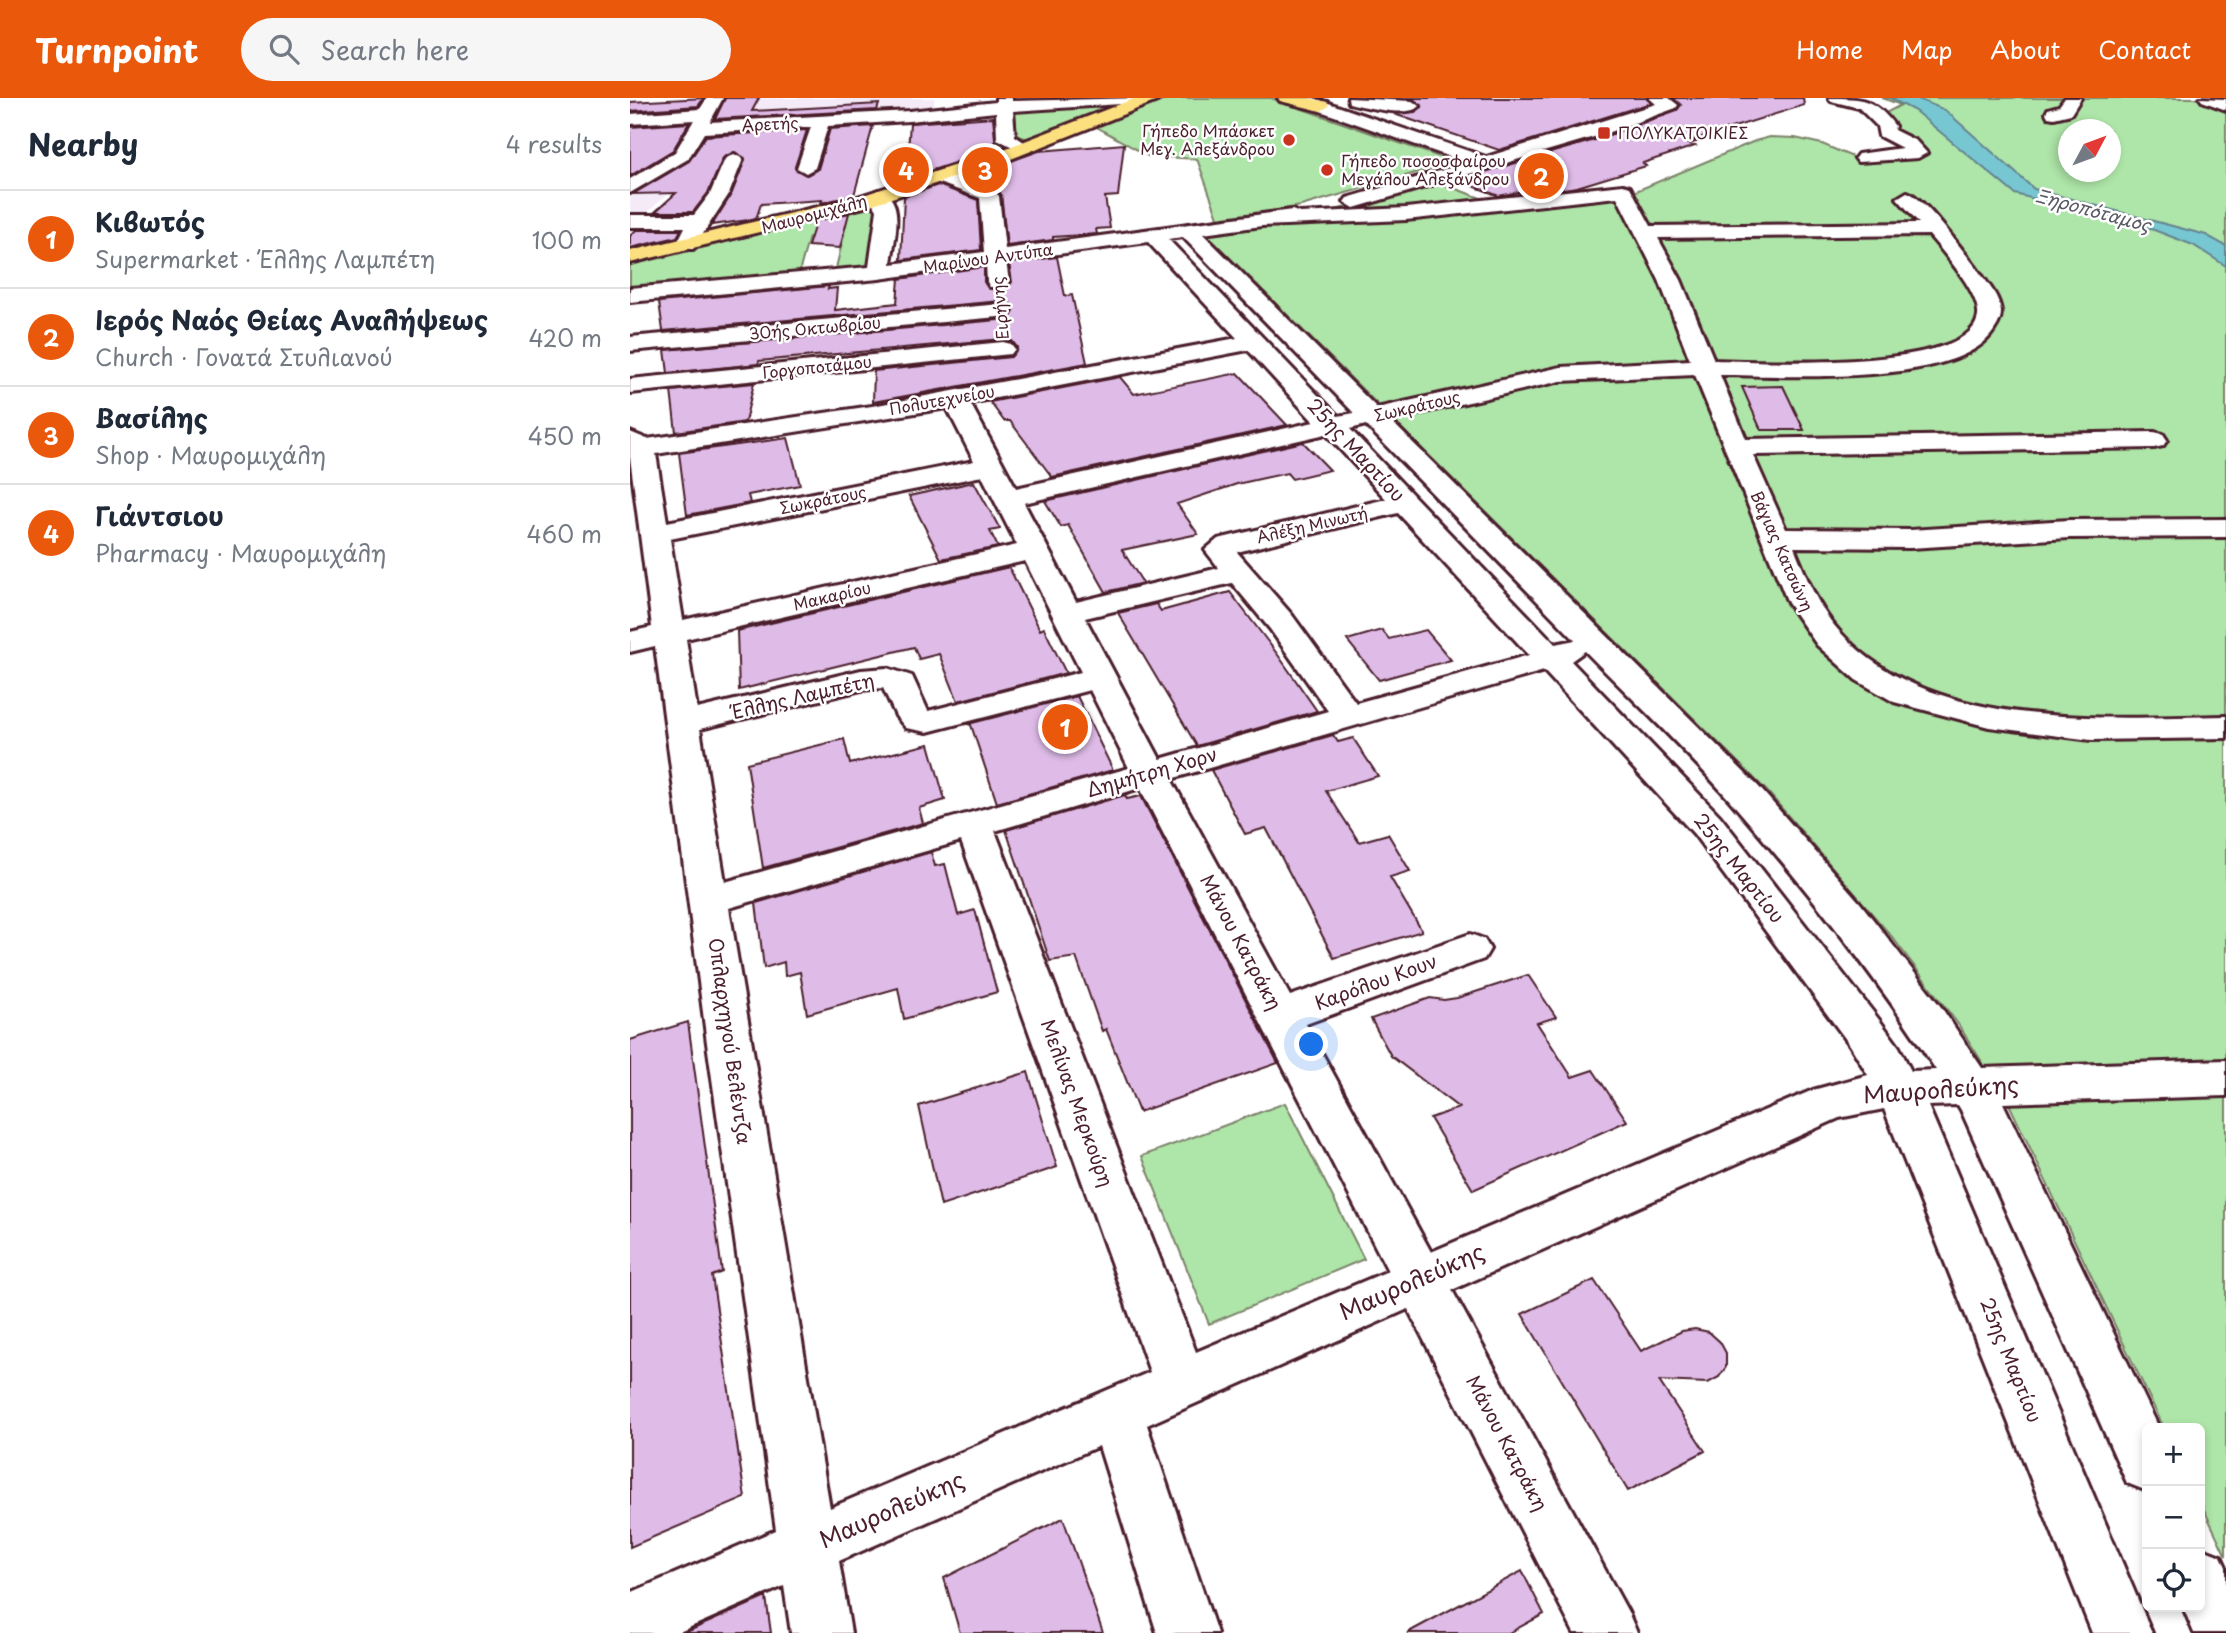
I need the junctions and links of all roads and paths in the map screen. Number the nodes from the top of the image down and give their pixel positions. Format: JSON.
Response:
{"nodes":[{"id":1,"x":715,"y":98,"type":"edge"},
{"id":2,"x":1136,"y":98,"type":"edge"},
{"id":3,"x":1151,"y":98,"type":"edge"},
{"id":4,"x":1286,"y":98,"type":"edge"},
{"id":5,"x":1298,"y":98,"type":"edge"},
{"id":6,"x":2073,"y":98,"type":"edge"},
{"id":7,"x":2208,"y":98,"type":"edge"},
{"id":8,"x":1359,"y":99,"type":"edge"},
{"id":9,"x":1840,"y":99,"type":"edge"},
{"id":10,"x":1085,"y":100,"type":"edge"},
{"id":11,"x":1004,"y":102,"type":"edge"},
{"id":12,"x":1664,"y":102,"type":"edge"},
{"id":13,"x":1401,"y":103,"type":"edge"},
{"id":14,"x":945,"y":104,"type":"edge"},
{"id":15,"x":2226,"y":105,"type":"edge"},
{"id":16,"x":1323,"y":107,"type":"junction"},
{"id":17,"x":2054,"y":113,"type":"dead end"},
{"id":18,"x":909,"y":116,"type":"junction"},
{"id":19,"x":630,"y":119,"type":"edge"},
{"id":20,"x":821,"y":121,"type":"junction"},
{"id":21,"x":1371,"y":123,"type":"junction"},
{"id":22,"x":698,"y":126,"type":"junction"},
{"id":23,"x":905,"y":135,"type":"dead end"},
{"id":24,"x":668,"y":137,"type":"dead end"},
{"id":25,"x":1024,"y":148,"type":"junction"},
{"id":26,"x":681,"y":155,"type":"junction"},
{"id":27,"x":643,"y":158,"type":"dead end"},
{"id":28,"x":1864,"y":158,"type":"dead end"},
{"id":29,"x":734,"y":159,"type":"dead end"},
{"id":30,"x":1485,"y":163,"type":"junction"},
{"id":31,"x":806,"y":168,"type":"dead end"},
{"id":32,"x":941,"y":177,"type":"junction"},
{"id":33,"x":630,"y":187,"type":"edge"},
{"id":34,"x":1386,"y":192,"type":"junction"},
{"id":35,"x":878,"y":197,"type":"junction"},
{"id":36,"x":1907,"y":198,"type":"dead end"},
{"id":37,"x":1406,"y":214,"type":"junction"},
{"id":38,"x":630,"y":221,"type":"edge"},
{"id":39,"x":700,"y":221,"type":"junction"},
{"id":40,"x":1266,"y":221,"type":"junction"},
{"id":41,"x":1934,"y":229,"type":"junction"},
{"id":42,"x":1646,"y":232,"type":"junction"},
{"id":43,"x":1172,"y":234,"type":"junction"},
{"id":44,"x":686,"y":245,"type":"junction"},
{"id":45,"x":995,"y":256,"type":"junction"},
{"id":46,"x":630,"y":257,"type":"edge"},
{"id":47,"x":879,"y":273,"type":"junction"},
{"id":48,"x":785,"y":282,"type":"junction"},
{"id":49,"x":630,"y":295,"type":"edge"},
{"id":50,"x":1001,"y":311,"type":"junction"},
{"id":51,"x":772,"y":332,"type":"junction"},
{"id":52,"x":1255,"y":342,"type":"junction"},
{"id":53,"x":630,"y":344,"type":"edge"},
{"id":54,"x":1003,"y":349,"type":"junction"},
{"id":55,"x":1706,"y":370,"type":"junction"},
{"id":56,"x":762,"y":373,"type":"junction"},
{"id":57,"x":640,"y":385,"type":"edge"},
{"id":58,"x":1008,"y":389,"type":"junction"},
{"id":59,"x":955,"y":398,"type":"junction"},
{"id":60,"x":753,"y":413,"type":"junction"},
{"id":61,"x":1372,"y":416,"type":"junction"},
{"id":62,"x":1333,"y":425,"type":"junction"},
{"id":63,"x":635,"y":431,"type":"edge"},
{"id":64,"x":2154,"y":440,"type":"dead end"},
{"id":65,"x":1735,"y":447,"type":"junction"},
{"id":66,"x":990,"y":467,"type":"junction"},
{"id":67,"x":1008,"y":498,"type":"junction"},
{"id":68,"x":1406,"y":503,"type":"junction"},
{"id":69,"x":645,"y":507,"type":"edge"},
{"id":70,"x":2226,"y":528,"type":"edge"},
{"id":71,"x":1775,"y":538,"type":"junction"},
{"id":72,"x":1035,"y":550,"type":"junction"},
{"id":73,"x":1230,"y":561,"type":"junction"},
{"id":74,"x":1069,"y":613,"type":"junction"},
{"id":75,"x":650,"y":638,"type":"edge"},
{"id":76,"x":1592,"y":639,"type":"junction"},
{"id":77,"x":1550,"y":658,"type":"junction"},
{"id":78,"x":1101,"y":677,"type":"junction"},
{"id":79,"x":1348,"y":716,"type":"junction"},
{"id":80,"x":684,"y":723,"type":"junction"},
{"id":81,"x":2226,"y":727,"type":"edge"},
{"id":82,"x":1150,"y":773,"type":"junction"},
{"id":83,"x":974,"y":824,"type":"junction"},
{"id":84,"x":709,"y":900,"type":"junction"},
{"id":85,"x":1470,"y":949,"type":"dead end"},
{"id":86,"x":1281,"y":1016,"type":"junction"},
{"id":87,"x":2226,"y":1078,"type":"edge"},
{"id":88,"x":1971,"y":1086,"type":"junction"},
{"id":89,"x":1899,"y":1090,"type":"junction"},
{"id":90,"x":1420,"y":1279,"type":"junction"},
{"id":91,"x":1181,"y":1383,"type":"junction"},
{"id":92,"x":1115,"y":1412,"type":"junction"},
{"id":93,"x":2142,"y":1451,"type":"edge"},
{"id":94,"x":807,"y":1547,"type":"junction"},
{"id":95,"x":2205,"y":1588,"type":"edge"},
{"id":96,"x":630,"y":1623,"type":"edge"},
{"id":97,"x":821,"y":1633,"type":"edge"},
{"id":98,"x":1187,"y":1633,"type":"edge"},
{"id":99,"x":1607,"y":1633,"type":"edge"},
{"id":100,"x":2122,"y":1633,"type":"edge"},
{"id":101,"x":2225,"y":1633,"type":"edge"}],
"edges":[{"from":1,"to":22,"type":"street"},
{"from":2,"to":10,"type":"street","name":"Αρετής"},
{"from":3,"to":25,"type":"main road","name":"Μαυρομιχάλη"},
{"from":4,"to":16,"type":"main road"},
{"from":5,"to":16,"type":"street"},
{"from":6,"to":17,"type":"street"},
{"from":7,"to":15,"type":"street"},
{"from":8,"to":13,"type":"street"},
{"from":8,"to":16,"type":"street"},
{"from":9,"to":28,"type":"street"},
{"from":10,"to":11,"type":"street","name":"Αρετής"},
{"from":11,"to":14,"type":"street","name":"Αρετής"},
{"from":11,"to":25,"type":"street"},
{"from":12,"to":30,"type":"street","name":"Μαρίνου Αντύπα"},
{"from":13,"to":21,"type":"street"},
{"from":14,"to":18,"type":"street","name":"Αρετής"},
{"from":16,"to":21,"type":"street"},
{"from":18,"to":20,"type":"street","name":"Αρετής"},
{"from":18,"to":23,"type":"street"},
{"from":19,"to":22,"type":"street"},
{"from":20,"to":22,"type":"street","name":"Αρετής"},
{"from":20,"to":31,"type":"street"},
{"from":21,"to":30,"type":"street"},
{"from":22,"to":24,"type":"street"},
{"from":22,"to":26,"type":"street"},
{"from":25,"to":32,"type":"main road","name":"Μαυρομιχάλη"},
{"from":26,"to":27,"type":"street"},
{"from":26,"to":33,"type":"street"},
{"from":29,"to":39,"type":"street"},
{"from":30,"to":34,"type":"street","name":"Μαρίνου Αντύπα"},
{"from":32,"to":35,"type":"main road","name":"Μαυρομιχάλη"},
{"from":32,"to":45,"type":"street","name":"Ειρήνης"},
{"from":34,"to":37,"type":"street"},
{"from":34,"to":40,"type":"street","name":"Μαρίνου Αντύπα"},
{"from":35,"to":44,"type":"main road","name":"Μαυρομιχάλη"},
{"from":35,"to":47,"type":"street"},
{"from":36,"to":41,"type":"street","name":"Σωκράτους"},
{"from":37,"to":40,"type":"street"},
{"from":37,"to":42,"type":"street","name":"Βάγιας Κατσώνη"},
{"from":38,"to":39,"type":"street"},
{"from":39,"to":44,"type":"street"},
{"from":40,"to":43,"type":"street","name":"Μαρίνου Αντύπα"},
{"from":41,"to":42,"type":"street"},
{"from":41,"to":55,"type":"street","name":"Σωκράτους"},
{"from":42,"to":55,"type":"street","name":"Βάγιας Κατσώνη"},
{"from":43,"to":45,"type":"street","name":"Μαρίνου Αντύπα"},
{"from":43,"to":52,"type":"street","name":"25ης Μαρτίου"},
{"from":43,"to":61,"type":"street","name":"25ης Μαρτίου"},
{"from":44,"to":46,"type":"main road","name":"Μαυρομιχάλη"},
{"from":45,"to":47,"type":"street","name":"Μαρίνου Αντύπα"},
{"from":45,"to":50,"type":"street","name":"Ειρήνης"},
{"from":47,"to":48,"type":"street","name":"Μαρίνου Αντύπα"},
{"from":48,"to":49,"type":"street","name":"Μαρίνου Αντύπα"},
{"from":48,"to":51,"type":"street"},
{"from":50,"to":51,"type":"street","name":"30ής Οκτωβρίου"},
{"from":50,"to":54,"type":"street","name":"Ειρήνης"},
{"from":51,"to":53,"type":"street","name":"30ής Οκτωβρίου"},
{"from":51,"to":56,"type":"street"},
{"from":52,"to":58,"type":"street","name":"Πολυτεχνείου"},
{"from":52,"to":62,"type":"street","name":"25ης Μαρτίου"},
{"from":54,"to":56,"type":"street","name":"Γοργοποτάμου"},
{"from":54,"to":58,"type":"street","name":"Ειρήνης"},
{"from":55,"to":61,"type":"street","name":"Σωκράτους"},
{"from":55,"to":65,"type":"street","name":"Βάγιας Κατσώνη"},
{"from":56,"to":57,"type":"street","name":"Γοργοποτάμου"},
{"from":56,"to":60,"type":"street"},
{"from":57,"to":63,"type":"street"},
{"from":58,"to":59,"type":"street","name":"Πολυτεχνείου"},
{"from":59,"to":60,"type":"street","name":"Πολυτεχνείου"},
{"from":59,"to":66,"type":"street","name":"Μάνου Κατράκη"},
{"from":60,"to":63,"type":"street","name":"Πολυτεχνείου"},
{"from":61,"to":62,"type":"street","name":"Σωκράτους"},
{"from":61,"to":76,"type":"street","name":"25ης Μαρτίου"},
{"from":62,"to":67,"type":"street","name":"Σωκράτους"},
{"from":62,"to":68,"type":"street","name":"25ης Μαρτίου"},
{"from":63,"to":69,"type":"street","name":"Οπλαρχηγού Βελέντζα"},
{"from":64,"to":65,"type":"street"},
{"from":65,"to":71,"type":"street","name":"Βάγιας Κατσώνη"},
{"from":66,"to":67,"type":"street","name":"Μάνου Κατράκη"},
{"from":66,"to":69,"type":"street","name":"Σωκράτους"},
{"from":67,"to":72,"type":"street","name":"Μάνου Κατράκη"},
{"from":68,"to":73,"type":"street","name":"Αλέξη Μινωτή"},
{"from":68,"to":77,"type":"street","name":"25ης Μαρτίου"},
{"from":69,"to":75,"type":"street","name":"Οπλαρχηγού Βελέντζα"},
{"from":70,"to":71,"type":"street"},
{"from":71,"to":81,"type":"street","name":"Βάγιας Κατσώνη"},
{"from":72,"to":74,"type":"street","name":"Μάνου Κατράκη"},
{"from":72,"to":75,"type":"street","name":"Μακαρίου"},
{"from":73,"to":74,"type":"street","name":"Αλέξη Μινωτή"},
{"from":73,"to":79,"type":"street"},
{"from":74,"to":78,"type":"street","name":"Μάνου Κατράκη"},
{"from":75,"to":80,"type":"street","name":"Οπλαρχηγού Βελέντζα"},
{"from":76,"to":77,"type":"street","name":"Δημήτρη Χορν"},
{"from":76,"to":88,"type":"street","name":"25ης Μαρτίου"},
{"from":77,"to":79,"type":"street","name":"Δημήτρη Χορν"},
{"from":77,"to":89,"type":"street","name":"25ης Μαρτίου"},
{"from":78,"to":80,"type":"street","name":"Έλλης Λαμπέτη"},
{"from":78,"to":82,"type":"street","name":"Μάνου Κατράκη"},
{"from":79,"to":82,"type":"street","name":"Δημήτρη Χορν"},
{"from":80,"to":84,"type":"street","name":"Οπλαρχηγού Βελέντζα"},
{"from":82,"to":83,"type":"street","name":"Δημήτρη Χορν"},
{"from":82,"to":86,"type":"street","name":"Μάνου Κατράκη"},
{"from":83,"to":84,"type":"street","name":"Δημήτρη Χορν"},
{"from":83,"to":91,"type":"street","name":"Μελίνας Μερκούρη"},
{"from":84,"to":94,"type":"street","name":"Οπλαρχηγού Βελέντζα"},
{"from":85,"to":86,"type":"street","name":"Καρόλου Κουν"},
{"from":86,"to":90,"type":"street","name":"Μάνου Κατράκη"},
{"from":87,"to":88,"type":"street","name":"Μαυρολεύκης"},
{"from":88,"to":89,"type":"street","name":"Μαυρολεύκης"},
{"from":88,"to":93,"type":"street","name":"25ης Μαρτίου"},
{"from":89,"to":90,"type":"street","name":"Μαυρολεύκης"},
{"from":89,"to":100,"type":"street","name":"25ης Μαρτίου"},
{"from":90,"to":91,"type":"street","name":"Μαυρολεύκης"},
{"from":90,"to":99,"type":"street","name":"Μάνου Κατράκη"},
{"from":91,"to":92,"type":"street","name":"Μαυρολεύκης"},
{"from":92,"to":94,"type":"street","name":"Μαυρολεύκης"},
{"from":92,"to":98,"type":"street"},
{"from":94,"to":96,"type":"street","name":"Μαυρολεύκης"},
{"from":94,"to":97,"type":"street","name":"Οπλαρχηγού Βελέντζα"},
{"from":95,"to":101,"type":"street"}]}
